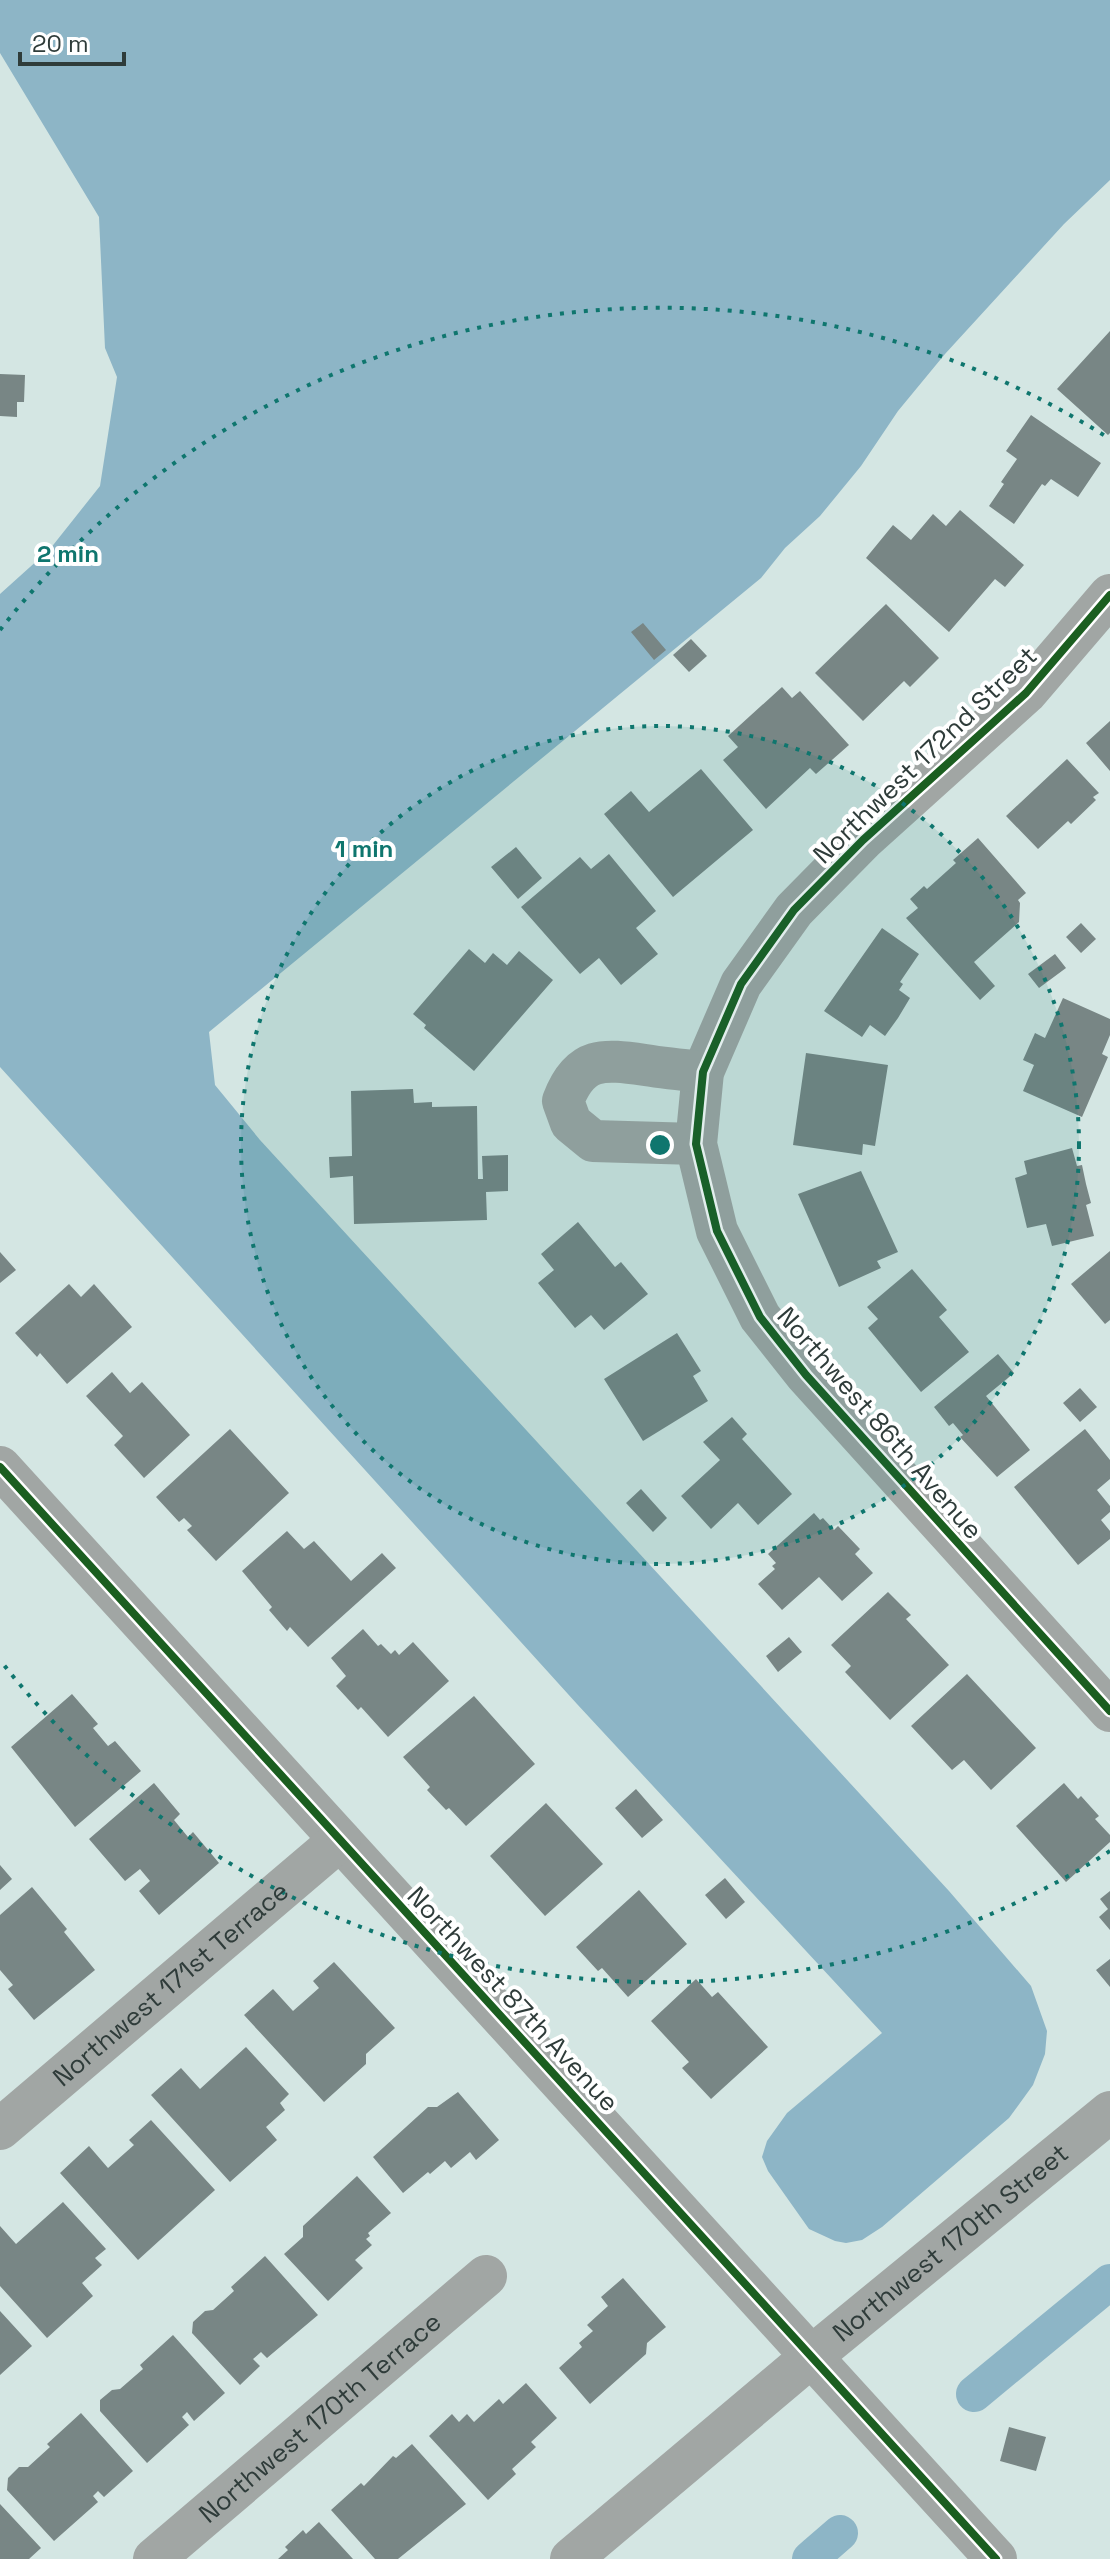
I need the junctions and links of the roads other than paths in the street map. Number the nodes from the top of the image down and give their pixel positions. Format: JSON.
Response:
{"nodes":[{"id":1,"x":1110,"y":595,"type":"edge"},
{"id":2,"x":703,"y":1072,"type":"junction"},
{"id":3,"x":696,"y":1144,"type":"junction"},
{"id":4,"x":0,"y":1467,"type":"edge"},
{"id":5,"x":1110,"y":1711,"type":"edge"},
{"id":6,"x":340,"y":1840,"type":"junction"},
{"id":7,"x":1110,"y":2112,"type":"edge"},
{"id":8,"x":3,"y":2119,"type":"edge"},
{"id":9,"x":486,"y":2276,"type":"dead end"},
{"id":10,"x":812,"y":2356,"type":"junction"},
{"id":11,"x":154,"y":2559,"type":"edge"},
{"id":12,"x":571,"y":2559,"type":"edge"},
{"id":13,"x":996,"y":2559,"type":"edge"}],
"edges":[{"from":1,"to":2,"type":"street","name":"Northwest 172nd Street"},
{"from":2,"to":3,"type":"street","name":"Northwest 86th Avenue"},
{"from":2,"to":3,"type":"street"},
{"from":3,"to":5,"type":"street","name":"Northwest 86th Avenue"},
{"from":4,"to":6,"type":"street","name":"Northwest 87th Avenue"},
{"from":6,"to":8,"type":"street","name":"Northwest 171st Terrace"},
{"from":6,"to":10,"type":"street","name":"Northwest 87th Avenue"},
{"from":7,"to":10,"type":"street","name":"Northwest 170th Street"},
{"from":9,"to":11,"type":"street","name":"Northwest 170th Terrace"},
{"from":10,"to":12,"type":"street","name":"Northwest 170th Street"},
{"from":10,"to":13,"type":"street","name":"Northwest 87th Avenue"}]}
